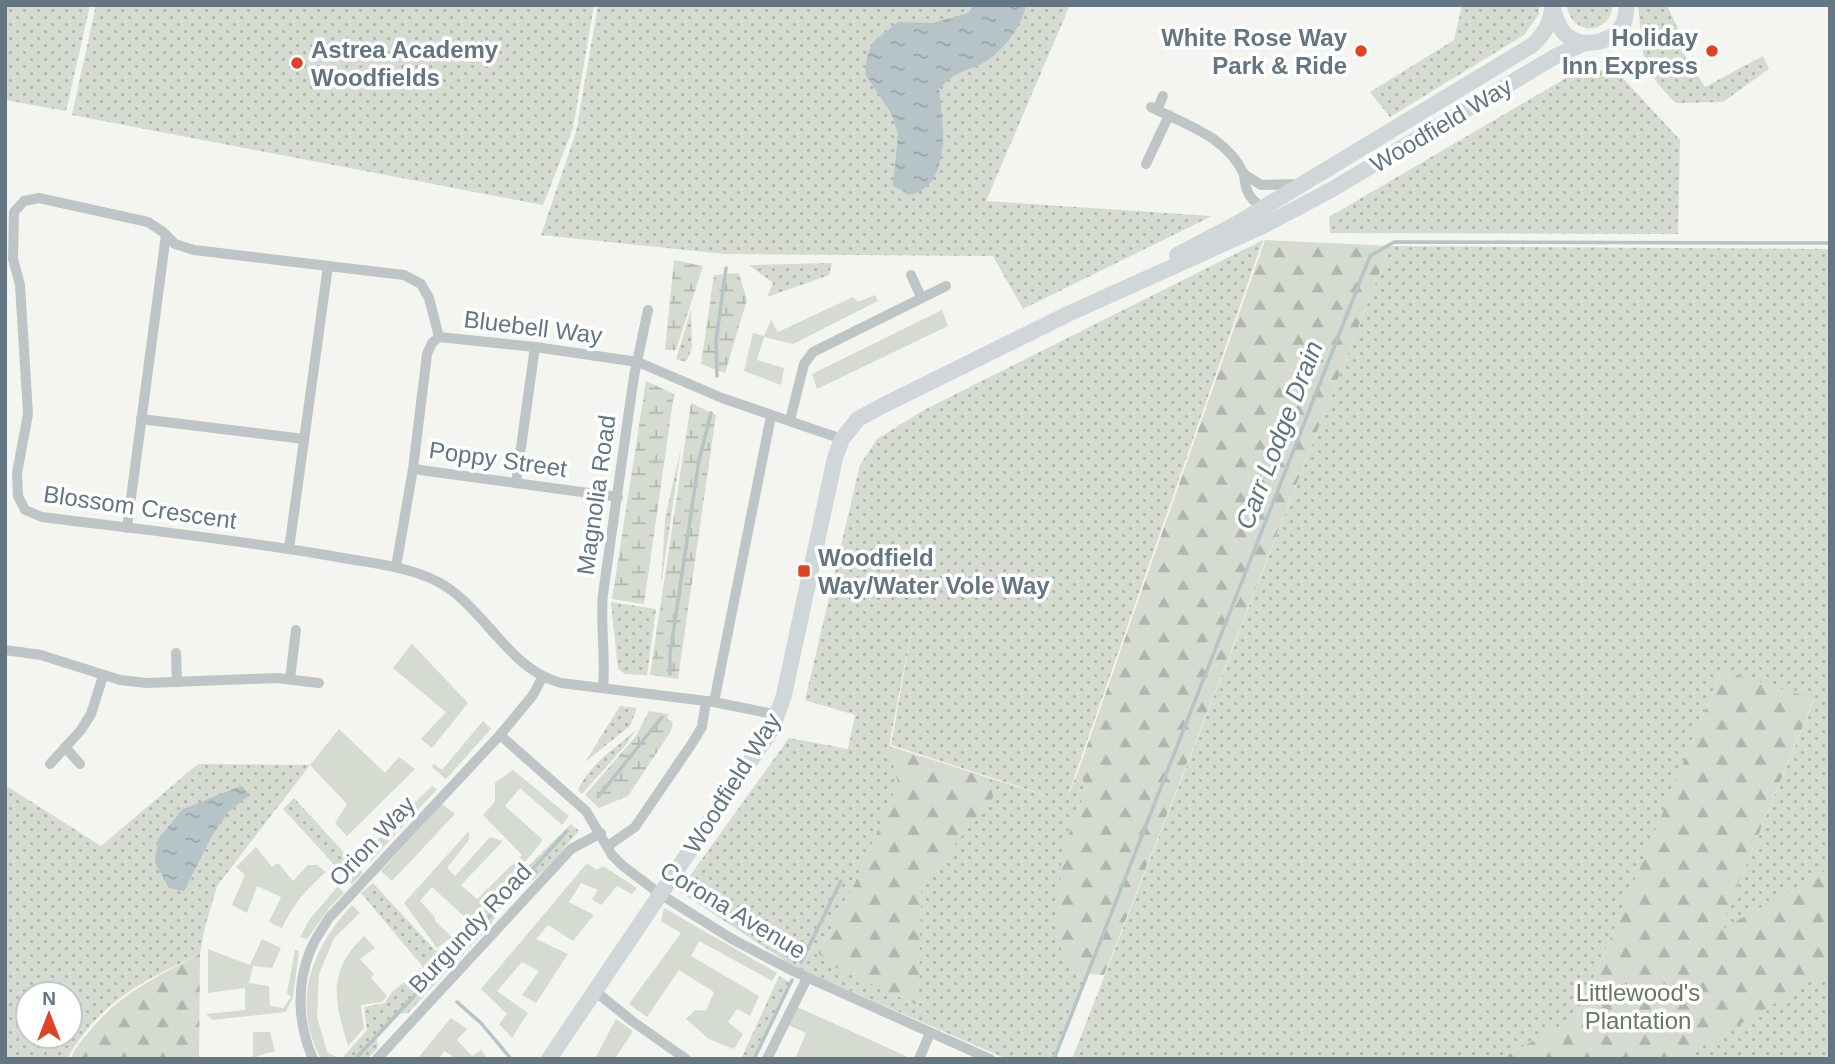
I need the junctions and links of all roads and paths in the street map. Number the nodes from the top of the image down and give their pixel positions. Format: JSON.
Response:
{"nodes":[{"id":1,"x":1627,"y":5,"type":"edge"},
{"id":2,"x":1553,"y":7,"type":"edge"},
{"id":3,"x":1585,"y":43,"type":"junction"},
{"id":4,"x":1163,"y":96,"type":"dead end"},
{"id":5,"x":1169,"y":116,"type":"junction"},
{"id":6,"x":1146,"y":164,"type":"dead end"},
{"id":7,"x":1244,"y":174,"type":"junction"},
{"id":8,"x":1302,"y":183,"type":"junction"},
{"id":9,"x":1263,"y":208,"type":"junction"},
{"id":10,"x":1297,"y":208,"type":"junction"},
{"id":11,"x":166,"y":235,"type":"junction"},
{"id":12,"x":328,"y":266,"type":"junction"},
{"id":13,"x":911,"y":275,"type":"dead end"},
{"id":14,"x":946,"y":286,"type":"dead end"},
{"id":15,"x":921,"y":297,"type":"junction"},
{"id":16,"x":648,"y":310,"type":"dead end"},
{"id":17,"x":1068,"y":314,"type":"junction"},
{"id":18,"x":439,"y":337,"type":"junction"},
{"id":19,"x":535,"y":347,"type":"junction"},
{"id":20,"x":638,"y":362,"type":"junction"},
{"id":21,"x":771,"y":416,"type":"junction"},
{"id":22,"x":141,"y":419,"type":"junction"},
{"id":23,"x":790,"y":420,"type":"junction"},
{"id":24,"x":304,"y":439,"type":"junction"},
{"id":25,"x":842,"y":439,"type":"junction"},
{"id":26,"x":413,"y":469,"type":"junction"},
{"id":27,"x":516,"y":483,"type":"junction"},
{"id":28,"x":618,"y":497,"type":"junction"},
{"id":29,"x":127,"y":527,"type":"junction"},
{"id":30,"x":289,"y":549,"type":"junction"},
{"id":31,"x":396,"y":567,"type":"junction"},
{"id":32,"x":296,"y":630,"type":"dead end"},
{"id":33,"x":5,"y":650,"type":"edge"},
{"id":34,"x":176,"y":653,"type":"dead end"},
{"id":35,"x":103,"y":676,"type":"junction"},
{"id":36,"x":542,"y":678,"type":"junction"},
{"id":37,"x":290,"y":679,"type":"junction"},
{"id":38,"x":177,"y":682,"type":"junction"},
{"id":39,"x":319,"y":683,"type":"dead end"},
{"id":40,"x":603,"y":688,"type":"junction"},
{"id":41,"x":710,"y":701,"type":"junction"},
{"id":42,"x":778,"y":715,"type":"junction"},
{"id":43,"x":500,"y":735,"type":"junction"},
{"id":44,"x":65,"y":747,"type":"junction"},
{"id":45,"x":80,"y":764,"type":"dead end"},
{"id":46,"x":50,"y":765,"type":"dead end"},
{"id":47,"x":601,"y":834,"type":"junction"},
{"id":48,"x":608,"y":846,"type":"junction"},
{"id":49,"x":660,"y":894,"type":"junction"},
{"id":50,"x":807,"y":978,"type":"junction"},
{"id":51,"x":596,"y":991,"type":"junction"},
{"id":52,"x":930,"y":1033,"type":"junction"},
{"id":53,"x":313,"y":1059,"type":"edge"},
{"id":54,"x":377,"y":1059,"type":"edge"},
{"id":55,"x":549,"y":1059,"type":"edge"},
{"id":56,"x":686,"y":1059,"type":"edge"},
{"id":57,"x":767,"y":1059,"type":"edge"},
{"id":58,"x":919,"y":1059,"type":"edge"},
{"id":59,"x":990,"y":1059,"type":"edge"}],
"edges":[{"from":1,"to":3,"type":"street","name":"Woodfield Way"},
{"from":2,"to":3,"type":"street"},
{"from":2,"to":8,"type":"street","name":"Woodfield Way"},
{"from":3,"to":10,"type":"street","name":"Woodfield Way"},
{"from":4,"to":5,"type":"street"},
{"from":5,"to":6,"type":"street"},
{"from":5,"to":7,"type":"street"},
{"from":7,"to":8,"type":"street","name":"Woodfield Way"},
{"from":7,"to":9,"type":"street"},
{"from":8,"to":9,"type":"street","name":"Woodfield Way"},
{"from":9,"to":10,"type":"street","name":"Woodfield Way"},
{"from":9,"to":17,"type":"street","name":"Woodfield Way"},
{"from":10,"to":17,"type":"street","name":"Woodfield Way"},
{"from":11,"to":12,"type":"street","name":"Blossom Crescent"},
{"from":11,"to":22,"type":"street"},
{"from":11,"to":29,"type":"street","name":"Blossom Crescent"},
{"from":12,"to":18,"type":"street","name":"Blossom Crescent"},
{"from":12,"to":24,"type":"street"},
{"from":13,"to":15,"type":"street"},
{"from":14,"to":15,"type":"street"},
{"from":15,"to":23,"type":"street"},
{"from":16,"to":20,"type":"street","name":"Magnolia Road"},
{"from":17,"to":25,"type":"street","name":"Woodfield Way"},
{"from":18,"to":19,"type":"street","name":"Bluebell Way"},
{"from":18,"to":26,"type":"street","name":"Bluebell Way"},
{"from":19,"to":20,"type":"street","name":"Bluebell Way"},
{"from":19,"to":27,"type":"street"},
{"from":20,"to":21,"type":"street","name":"Bluebell Way"},
{"from":20,"to":28,"type":"street","name":"Magnolia Road"},
{"from":21,"to":23,"type":"street","name":"Bluebell Way"},
{"from":21,"to":41,"type":"street"},
{"from":22,"to":24,"type":"street"},
{"from":22,"to":29,"type":"street"},
{"from":23,"to":25,"type":"street","name":"Bluebell Way"},
{"from":24,"to":30,"type":"street"},
{"from":25,"to":42,"type":"street","name":"Woodfield Way"},
{"from":26,"to":27,"type":"street","name":"Poppy Street"},
{"from":26,"to":31,"type":"street","name":"Bluebell Way"},
{"from":27,"to":28,"type":"street","name":"Poppy Street"},
{"from":28,"to":40,"type":"street","name":"Magnolia Road"},
{"from":29,"to":30,"type":"street","name":"Blossom Crescent"},
{"from":30,"to":31,"type":"street","name":"Blossom Crescent"},
{"from":31,"to":36,"type":"street","name":"Blossom Crescent"},
{"from":32,"to":37,"type":"street"},
{"from":33,"to":35,"type":"street"},
{"from":34,"to":38,"type":"street"},
{"from":35,"to":38,"type":"street"},
{"from":35,"to":44,"type":"street"},
{"from":36,"to":40,"type":"street","name":"Blossom Crescent"},
{"from":36,"to":43,"type":"street","name":"Orion Way"},
{"from":37,"to":38,"type":"street"},
{"from":37,"to":39,"type":"street"},
{"from":40,"to":41,"type":"street","name":"Blossom Crescent"},
{"from":41,"to":42,"type":"street","name":"Blossom Crescent"},
{"from":41,"to":48,"type":"street"},
{"from":42,"to":49,"type":"street","name":"Woodfield Way"},
{"from":43,"to":47,"type":"street","name":"Corona Avenue"},
{"from":43,"to":53,"type":"street","name":"Orion Way"},
{"from":44,"to":45,"type":"street"},
{"from":44,"to":46,"type":"street"},
{"from":47,"to":48,"type":"street","name":"Corona Avenue"},
{"from":47,"to":54,"type":"street","name":"Burgundy Road"},
{"from":48,"to":49,"type":"street","name":"Corona Avenue"},
{"from":49,"to":50,"type":"street","name":"Corona Avenue"},
{"from":49,"to":51,"type":"street","name":"Woodfield Way"},
{"from":50,"to":52,"type":"street","name":"Corona Avenue"},
{"from":50,"to":57,"type":"street"},
{"from":51,"to":55,"type":"street","name":"Woodfield Way"},
{"from":51,"to":56,"type":"street"},
{"from":52,"to":58,"type":"street"},
{"from":52,"to":59,"type":"street","name":"Corona Avenue"}]}
